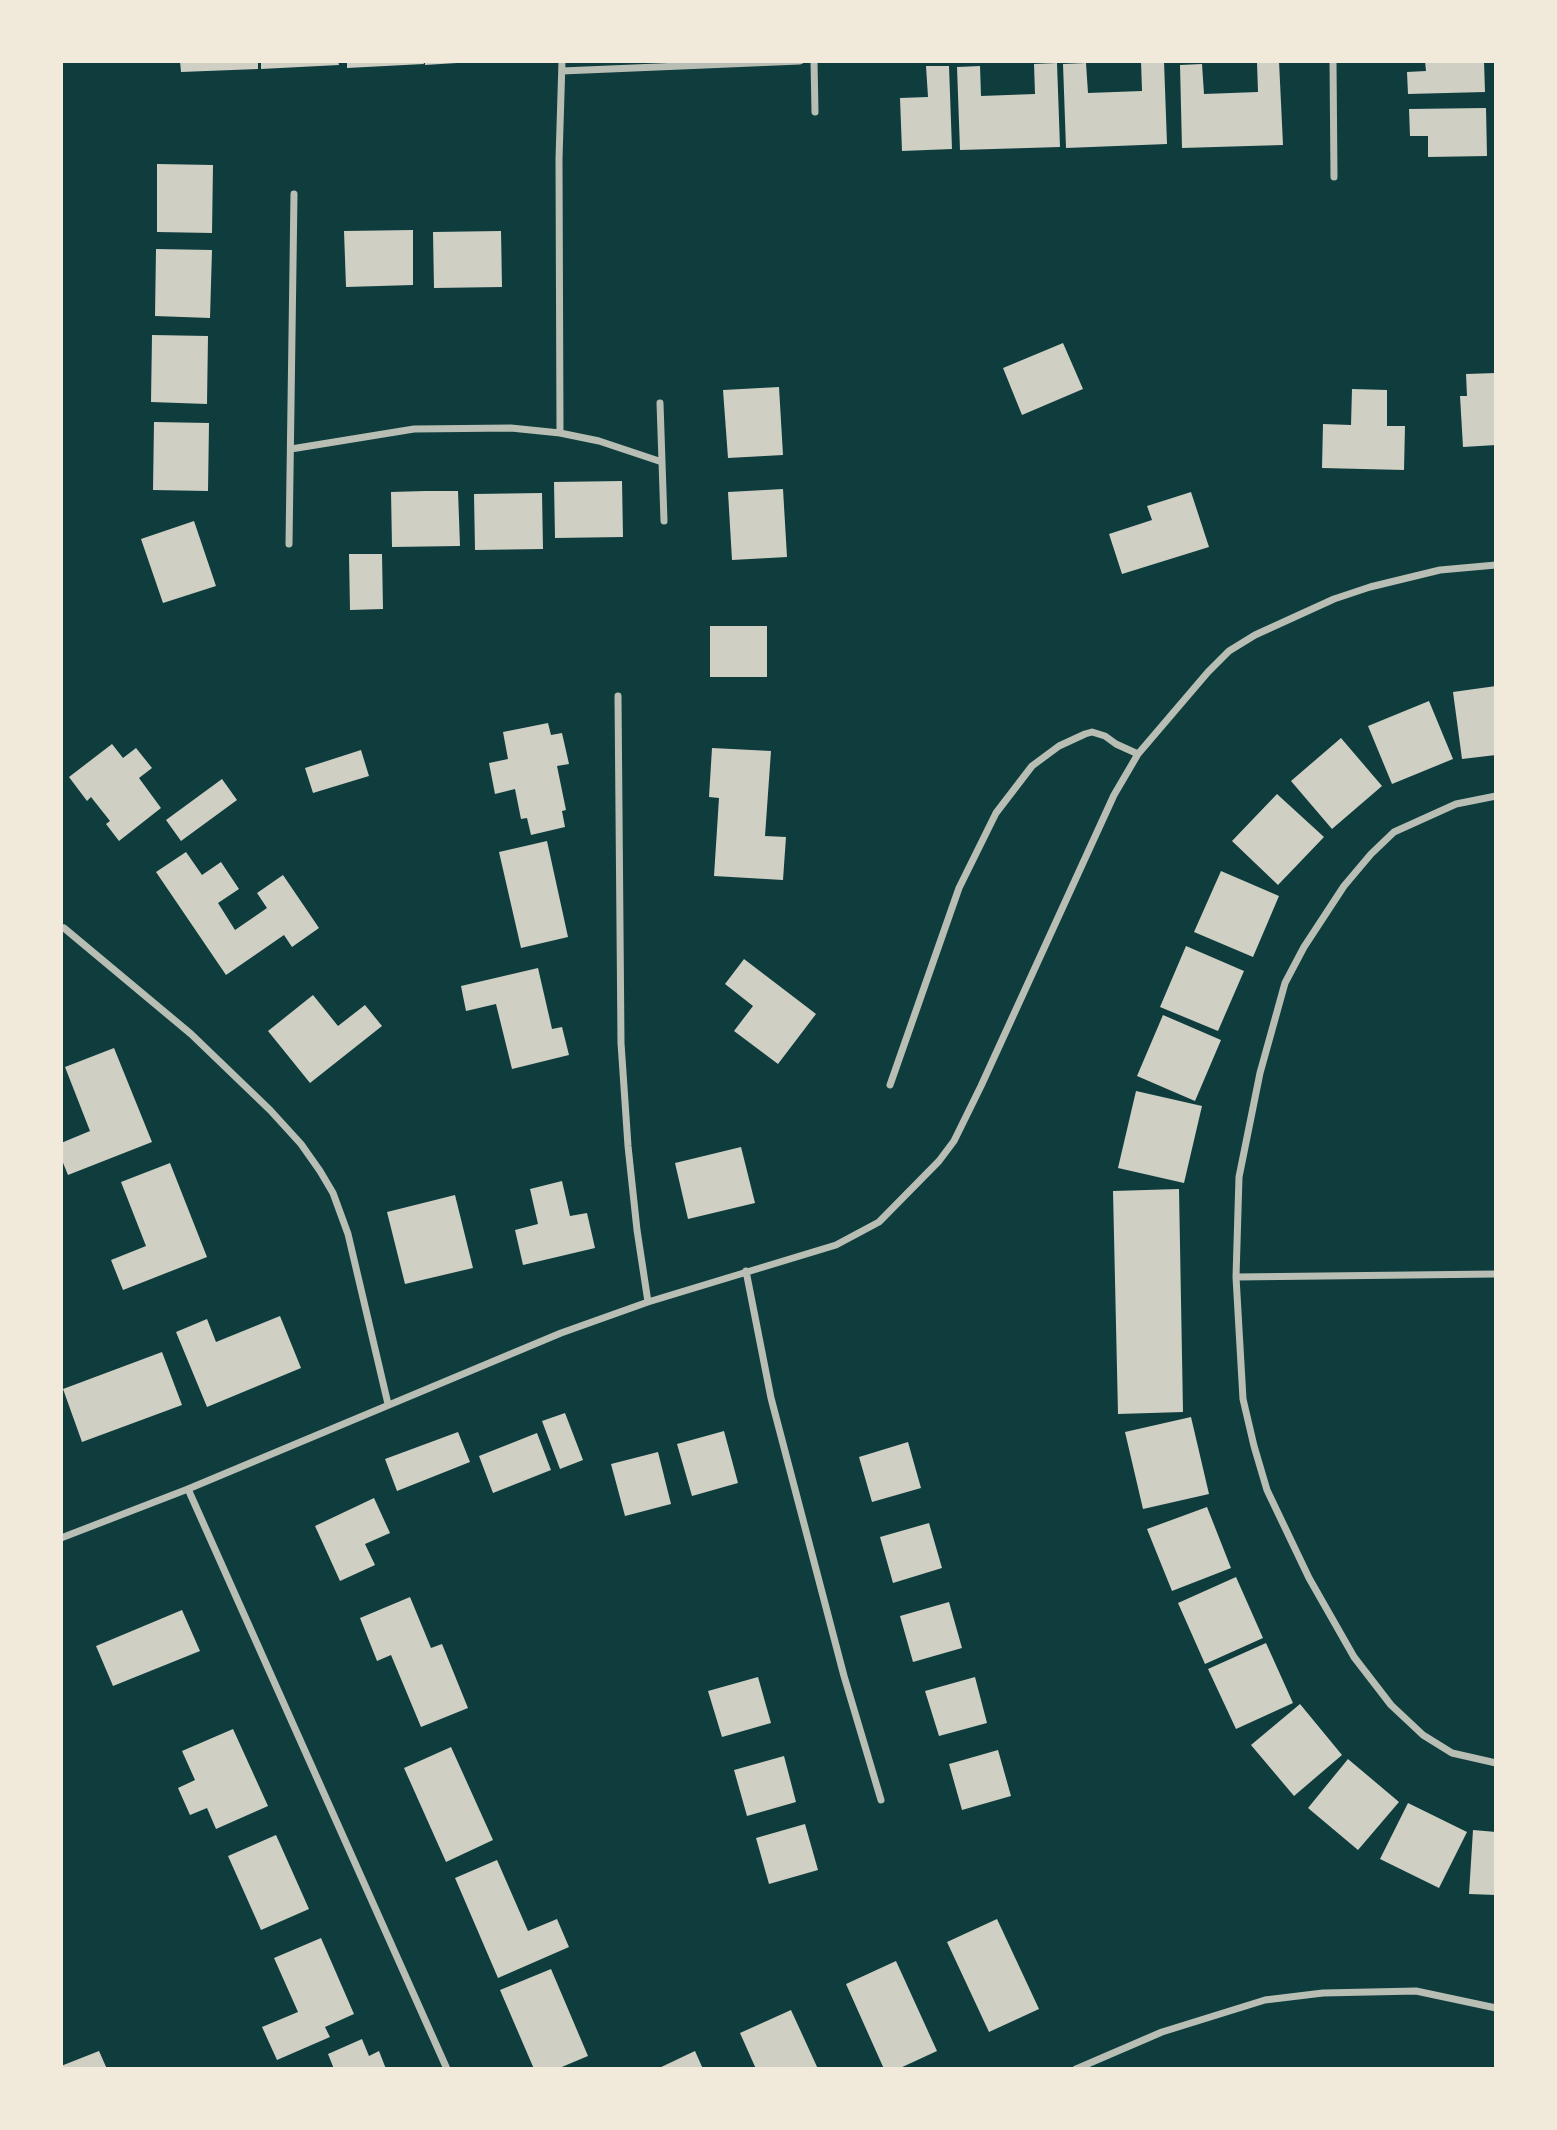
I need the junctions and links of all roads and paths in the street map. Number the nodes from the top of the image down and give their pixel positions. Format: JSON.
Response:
{"nodes":[{"id":1,"x":562,"y":61,"type":"edge"},
{"id":2,"x":800,"y":61,"type":"edge"},
{"id":3,"x":814,"y":61,"type":"edge"},
{"id":4,"x":1332,"y":61,"type":"edge"},
{"id":5,"x":562,"y":71,"type":"junction"},
{"id":6,"x":815,"y":112,"type":"dead end"},
{"id":7,"x":1334,"y":177,"type":"dead end"},
{"id":8,"x":294,"y":194,"type":"dead end"},
{"id":9,"x":660,"y":403,"type":"dead end"},
{"id":10,"x":560,"y":433,"type":"junction"},
{"id":11,"x":291,"y":449,"type":"junction"},
{"id":12,"x":662,"y":462,"type":"junction"},
{"id":13,"x":664,"y":521,"type":"dead end"},
{"id":14,"x":289,"y":544,"type":"dead end"},
{"id":15,"x":1496,"y":565,"type":"edge"},
{"id":16,"x":618,"y":696,"type":"dead end"},
{"id":17,"x":1138,"y":754,"type":"junction"},
{"id":18,"x":1496,"y":796,"type":"edge"},
{"id":19,"x":64,"y":928,"type":"dead end"},
{"id":20,"x":890,"y":1085,"type":"dead end"},
{"id":21,"x":746,"y":1271,"type":"junction"},
{"id":22,"x":1496,"y":1274,"type":"edge"},
{"id":23,"x":1236,"y":1277,"type":"junction"},
{"id":24,"x":648,"y":1302,"type":"junction"},
{"id":25,"x":388,"y":1404,"type":"junction"},
{"id":26,"x":188,"y":1489,"type":"junction"},
{"id":27,"x":61,"y":1538,"type":"edge"},
{"id":28,"x":1496,"y":1763,"type":"edge"},
{"id":29,"x":881,"y":1800,"type":"dead end"},
{"id":30,"x":1496,"y":2008,"type":"edge"},
{"id":31,"x":447,"y":2069,"type":"edge"},
{"id":32,"x":1076,"y":2069,"type":"edge"}],
"edges":[{"from":1,"to":5,"type":"street"},
{"from":2,"to":5,"type":"street"},
{"from":3,"to":6,"type":"street"},
{"from":4,"to":7,"type":"street"},
{"from":5,"to":10,"type":"street"},
{"from":8,"to":11,"type":"street"},
{"from":9,"to":12,"type":"street"},
{"from":10,"to":11,"type":"street"},
{"from":10,"to":12,"type":"street"},
{"from":11,"to":14,"type":"street"},
{"from":12,"to":13,"type":"street"},
{"from":15,"to":17,"type":"street"},
{"from":16,"to":24,"type":"street"},
{"from":17,"to":20,"type":"street"},
{"from":17,"to":21,"type":"street"},
{"from":18,"to":23,"type":"street"},
{"from":19,"to":25,"type":"street"},
{"from":21,"to":24,"type":"street"},
{"from":21,"to":29,"type":"street"},
{"from":22,"to":23,"type":"street"},
{"from":23,"to":28,"type":"street"},
{"from":24,"to":25,"type":"street"},
{"from":25,"to":26,"type":"street"},
{"from":26,"to":27,"type":"street"},
{"from":26,"to":31,"type":"street"},
{"from":30,"to":32,"type":"street"}]}
